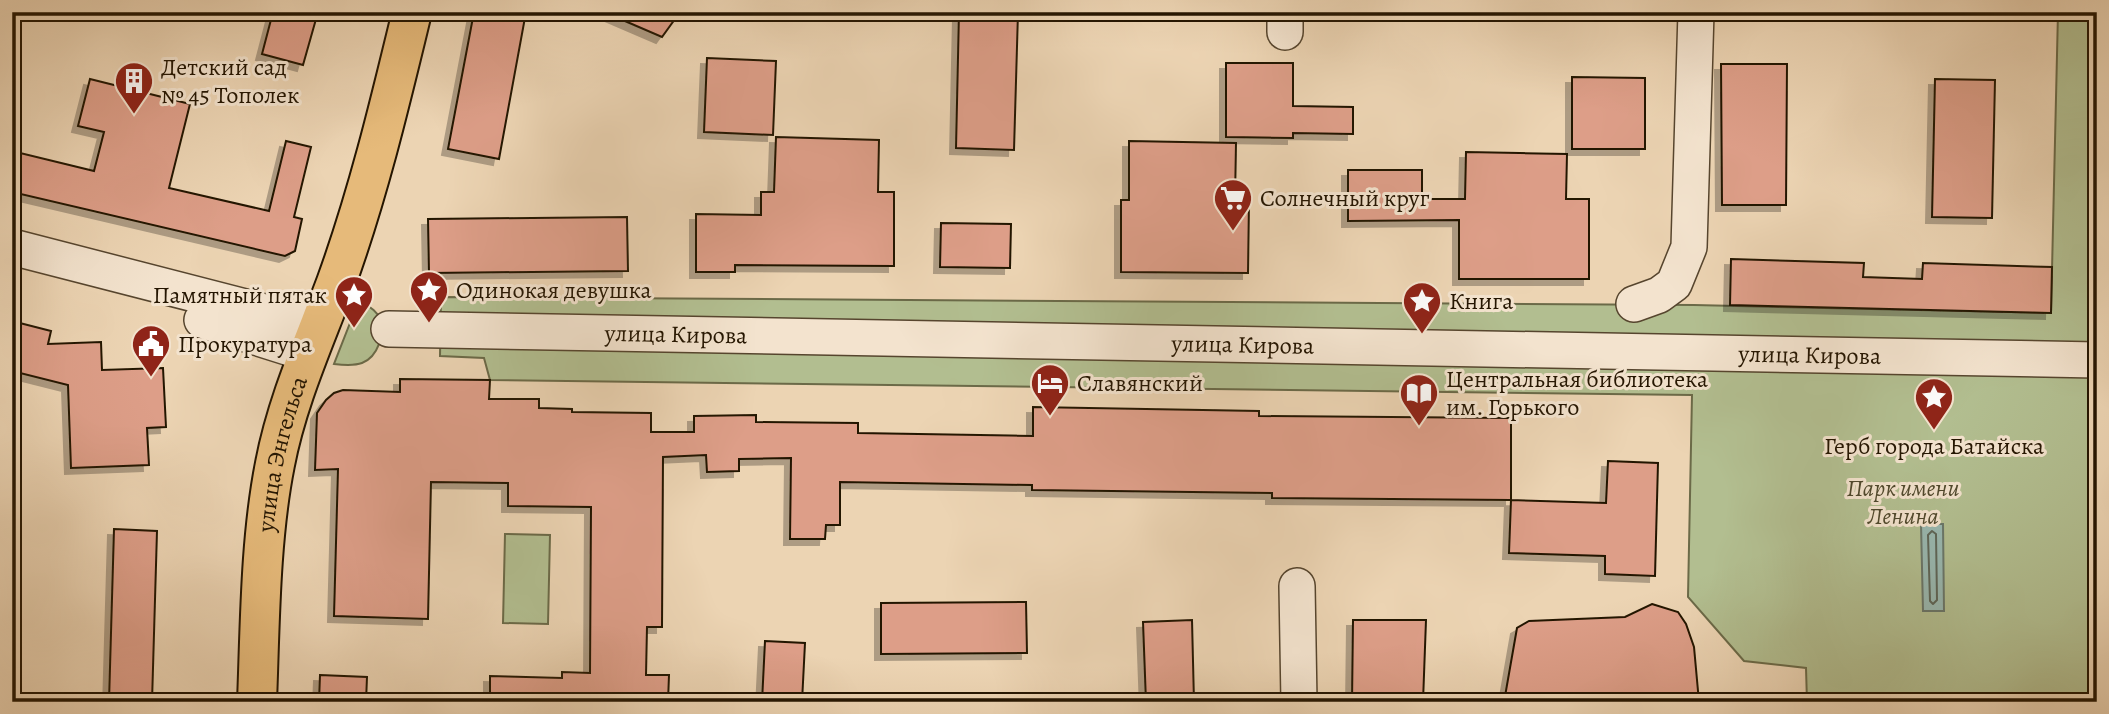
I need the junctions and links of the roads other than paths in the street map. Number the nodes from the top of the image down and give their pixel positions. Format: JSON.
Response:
{"nodes":[{"id":1,"x":412,"y":12,"type":"edge"},
{"id":2,"x":1696,"y":12,"type":"edge"},
{"id":3,"x":12,"y":247,"type":"edge"},
{"id":4,"x":12,"y":271,"type":"edge"},
{"id":5,"x":1634,"y":304,"type":"dead end"},
{"id":6,"x":390,"y":329,"type":"dead end"},
{"id":7,"x":314,"y":340,"type":"junction"},
{"id":8,"x":2097,"y":360,"type":"edge"},
{"id":9,"x":1297,"y":586,"type":"dead end"},
{"id":10,"x":257,"y":702,"type":"edge"},
{"id":11,"x":1299,"y":702,"type":"edge"}],
"edges":[{"from":1,"to":7,"type":"main road","name":"улица Энгельса"},
{"from":2,"to":5,"type":"street"},
{"from":3,"to":7,"type":"street"},
{"from":4,"to":7,"type":"street"},
{"from":6,"to":8,"type":"street","name":"улица Кирова"},
{"from":7,"to":10,"type":"main road","name":"улица Энгельса"},
{"from":9,"to":11,"type":"street"}]}
